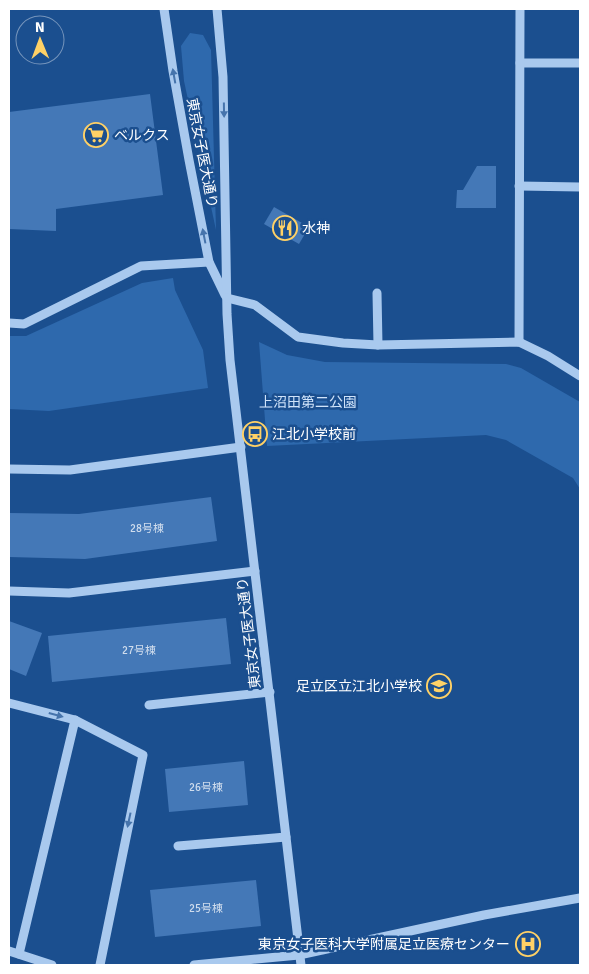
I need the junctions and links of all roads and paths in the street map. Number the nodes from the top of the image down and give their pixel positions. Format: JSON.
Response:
{"nodes":[{"id":1,"x":164,"y":9,"type":"edge"},
{"id":2,"x":217,"y":9,"type":"edge"},
{"id":3,"x":520,"y":9,"type":"edge"},
{"id":4,"x":520,"y":63,"type":"junction"},
{"id":5,"x":580,"y":63,"type":"edge"},
{"id":6,"x":519,"y":186,"type":"junction"},
{"id":7,"x":580,"y":187,"type":"edge"},
{"id":8,"x":209,"y":262,"type":"junction"},
{"id":9,"x":377,"y":292,"type":"dead end"},
{"id":10,"x":226,"y":298,"type":"junction"},
{"id":11,"x":9,"y":323,"type":"edge"},
{"id":12,"x":519,"y":342,"type":"junction"},
{"id":13,"x":378,"y":345,"type":"junction"},
{"id":14,"x":580,"y":376,"type":"edge"},
{"id":15,"x":241,"y":447,"type":"junction"},
{"id":16,"x":9,"y":469,"type":"edge"},
{"id":17,"x":255,"y":571,"type":"junction"},
{"id":18,"x":9,"y":591,"type":"edge"},
{"id":19,"x":270,"y":692,"type":"junction"},
{"id":20,"x":9,"y":703,"type":"edge"},
{"id":21,"x":149,"y":705,"type":"dead end"},
{"id":22,"x":75,"y":720,"type":"junction"},
{"id":23,"x":286,"y":837,"type":"junction"},
{"id":24,"x":178,"y":846,"type":"dead end"},
{"id":25,"x":580,"y":898,"type":"edge"},
{"id":26,"x":9,"y":951,"type":"edge"},
{"id":27,"x":18,"y":954,"type":"junction"},
{"id":28,"x":299,"y":954,"type":"junction"},
{"id":29,"x":52,"y":965,"type":"edge"},
{"id":30,"x":100,"y":965,"type":"edge"},
{"id":31,"x":194,"y":965,"type":"edge"},
{"id":32,"x":301,"y":965,"type":"edge"}],
"edges":[{"from":8,"to":1,"type":"street","name":"東京女子医大通り","one_way":true},
{"from":2,"to":10,"type":"street","name":"東京女子医大通り","one_way":true},
{"from":3,"to":4,"type":"street"},
{"from":4,"to":5,"type":"street"},
{"from":4,"to":6,"type":"street"},
{"from":6,"to":7,"type":"street"},
{"from":6,"to":12,"type":"street"},
{"from":8,"to":10,"type":"street","name":"東京女子医大通り"},
{"from":8,"to":11,"type":"street"},
{"from":9,"to":13,"type":"street"},
{"from":10,"to":13,"type":"street"},
{"from":10,"to":15,"type":"street","name":"東京女子医大通り"},
{"from":12,"to":13,"type":"street"},
{"from":12,"to":14,"type":"street"},
{"from":15,"to":16,"type":"street"},
{"from":15,"to":17,"type":"street","name":"東京女子医大通り"},
{"from":17,"to":18,"type":"street"},
{"from":17,"to":19,"type":"street","name":"東京女子医大通り"},
{"from":19,"to":21,"type":"street"},
{"from":19,"to":23,"type":"street","name":"東京女子医大通り"},
{"from":20,"to":22,"type":"street","one_way":true},
{"from":22,"to":27,"type":"street"},
{"from":22,"to":30,"type":"street","one_way":true},
{"from":23,"to":24,"type":"street"},
{"from":23,"to":28,"type":"street","name":"東京女子医大通り"},
{"from":25,"to":28,"type":"street"},
{"from":26,"to":27,"type":"street"},
{"from":27,"to":29,"type":"street"},
{"from":28,"to":31,"type":"street"},
{"from":28,"to":32,"type":"street","name":"東京女子医大通り"}]}
